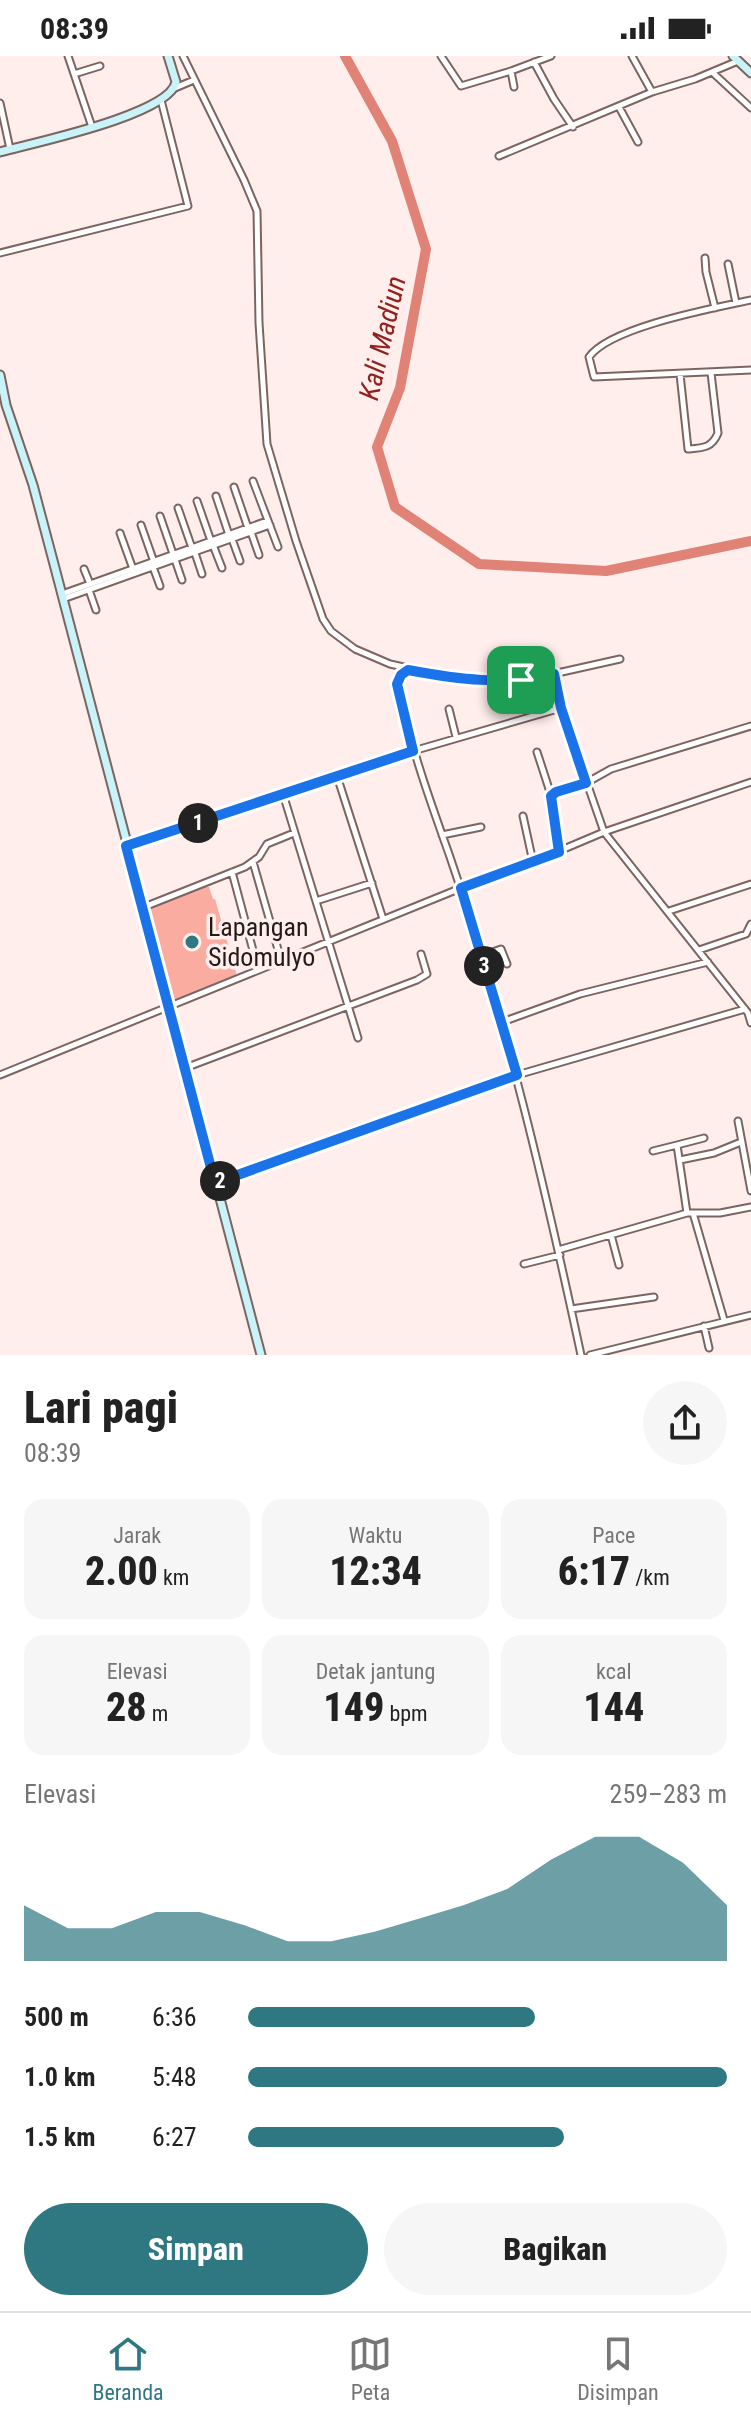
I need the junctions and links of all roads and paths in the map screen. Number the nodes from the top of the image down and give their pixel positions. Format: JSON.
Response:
{"nodes":[{"id":1,"x":68,"y":56,"type":"edge"},
{"id":2,"x":168,"y":56,"type":"edge"},
{"id":3,"x":183,"y":56,"type":"edge"},
{"id":4,"x":441,"y":56,"type":"edge"},
{"id":5,"x":551,"y":56,"type":"edge"},
{"id":6,"x":632,"y":56,"type":"edge"},
{"id":7,"x":735,"y":58,"type":"edge"},
{"id":8,"x":534,"y":62,"type":"junction"},
{"id":9,"x":100,"y":66,"type":"dead end"},
{"id":10,"x":749,"y":69,"type":"edge"},
{"id":11,"x":511,"y":71,"type":"junction"},
{"id":12,"x":712,"y":72,"type":"junction"},
{"id":13,"x":74,"y":74,"type":"junction"},
{"id":14,"x":194,"y":80,"type":"junction"},
{"id":15,"x":514,"y":87,"type":"dead end"},
{"id":16,"x":175,"y":88,"type":"junction"},
{"id":17,"x":652,"y":92,"type":"junction"},
{"id":18,"x":161,"y":100,"type":"junction"},
{"id":19,"x":0,"y":103,"type":"edge"},
{"id":20,"x":619,"y":107,"type":"junction"},
{"id":21,"x":751,"y":108,"type":"edge"},
{"id":22,"x":573,"y":127,"type":"junction"},
{"id":23,"x":92,"y":128,"type":"junction"},
{"id":24,"x":638,"y":142,"type":"dead end"},
{"id":25,"x":10,"y":149,"type":"junction"},
{"id":26,"x":0,"y":152,"type":"edge"},
{"id":27,"x":499,"y":156,"type":"dead end"},
{"id":28,"x":0,"y":253,"type":"edge"},
{"id":29,"x":705,"y":258,"type":"dead end"},
{"id":30,"x":728,"y":264,"type":"dead end"},
{"id":31,"x":751,"y":300,"type":"edge"},
{"id":32,"x":736,"y":303,"type":"junction"},
{"id":33,"x":715,"y":308,"type":"junction"},
{"id":34,"x":751,"y":370,"type":"edge"},
{"id":35,"x":711,"y":373,"type":"junction"},
{"id":36,"x":680,"y":374,"type":"junction"},
{"id":37,"x":0,"y":375,"type":"edge"},
{"id":38,"x":3,"y":405,"type":"edge"},
{"id":39,"x":253,"y":481,"type":"dead end"},
{"id":40,"x":234,"y":487,"type":"dead end"},
{"id":41,"x":216,"y":496,"type":"dead end"},
{"id":42,"x":197,"y":501,"type":"dead end"},
{"id":43,"x":178,"y":508,"type":"dead end"},
{"id":44,"x":160,"y":516,"type":"dead end"},
{"id":45,"x":268,"y":523,"type":"junction"},
{"id":46,"x":141,"y":525,"type":"dead end"},
{"id":47,"x":250,"y":530,"type":"junction"},
{"id":48,"x":120,"y":533,"type":"dead end"},
{"id":49,"x":231,"y":537,"type":"junction"},
{"id":50,"x":212,"y":543,"type":"junction"},
{"id":51,"x":278,"y":547,"type":"dead end"},
{"id":52,"x":193,"y":550,"type":"junction"},
{"id":53,"x":259,"y":555,"type":"dead end"},
{"id":54,"x":171,"y":558,"type":"junction"},
{"id":55,"x":240,"y":561,"type":"dead end"},
{"id":56,"x":153,"y":564,"type":"junction"},
{"id":57,"x":222,"y":568,"type":"dead end"},
{"id":58,"x":84,"y":569,"type":"dead end"},
{"id":59,"x":133,"y":569,"type":"junction"},
{"id":60,"x":202,"y":574,"type":"dead end"},
{"id":61,"x":182,"y":580,"type":"dead end"},
{"id":62,"x":160,"y":586,"type":"dead end"},
{"id":63,"x":90,"y":587,"type":"junction"},
{"id":64,"x":62,"y":596,"type":"junction"},
{"id":65,"x":96,"y":610,"type":"dead end"},
{"id":66,"x":620,"y":659,"type":"dead end"},
{"id":67,"x":408,"y":670,"type":"junction"},
{"id":68,"x":554,"y":674,"type":"junction"},
{"id":69,"x":561,"y":708,"type":"junction"},
{"id":70,"x":449,"y":709,"type":"dead end"},
{"id":71,"x":751,"y":726,"type":"edge"},
{"id":72,"x":456,"y":737,"type":"junction"},
{"id":73,"x":413,"y":751,"type":"junction"},
{"id":74,"x":537,"y":752,"type":"dead end"},
{"id":75,"x":337,"y":776,"type":"junction"},
{"id":76,"x":751,"y":782,"type":"edge"},
{"id":77,"x":586,"y":783,"type":"junction"},
{"id":78,"x":283,"y":794,"type":"junction"},
{"id":79,"x":551,"y":796,"type":"junction"},
{"id":80,"x":523,"y":816,"type":"dead end"},
{"id":81,"x":481,"y":827,"type":"dead end"},
{"id":82,"x":604,"y":832,"type":"junction"},
{"id":83,"x":294,"y":833,"type":"junction"},
{"id":84,"x":442,"y":835,"type":"junction"},
{"id":85,"x":126,"y":846,"type":"junction"},
{"id":86,"x":559,"y":852,"type":"junction"},
{"id":87,"x":253,"y":862,"type":"junction"},
{"id":88,"x":533,"y":862,"type":"junction"},
{"id":89,"x":232,"y":872,"type":"junction"},
{"id":90,"x":372,"y":883,"type":"junction"},
{"id":91,"x":751,"y":884,"type":"edge"},
{"id":92,"x":461,"y":888,"type":"junction"},
{"id":93,"x":316,"y":901,"type":"junction"},
{"id":94,"x":143,"y":907,"type":"junction"},
{"id":95,"x":669,"y":911,"type":"junction"},
{"id":96,"x":383,"y":919,"type":"junction"},
{"id":97,"x":751,"y":924,"type":"edge"},
{"id":98,"x":328,"y":941,"type":"junction"},
{"id":99,"x":699,"y":950,"type":"junction"},
{"id":100,"x":421,"y":954,"type":"dead end"},
{"id":101,"x":481,"y":956,"type":"junction"},
{"id":102,"x":281,"y":960,"type":"junction"},
{"id":103,"x":708,"y":962,"type":"junction"},
{"id":104,"x":507,"y":964,"type":"dead end"},
{"id":105,"x":258,"y":969,"type":"junction"},
{"id":106,"x":169,"y":1007,"type":"junction"},
{"id":107,"x":348,"y":1007,"type":"junction"},
{"id":108,"x":745,"y":1009,"type":"junction"},
{"id":109,"x":502,"y":1022,"type":"junction"},
{"id":110,"x":751,"y":1023,"type":"edge"},
{"id":111,"x":358,"y":1038,"type":"dead end"},
{"id":112,"x":184,"y":1069,"type":"junction"},
{"id":113,"x":0,"y":1075,"type":"edge"},
{"id":114,"x":517,"y":1075,"type":"junction"},
{"id":115,"x":738,"y":1121,"type":"dead end"},
{"id":116,"x":704,"y":1138,"type":"dead end"},
{"id":117,"x":741,"y":1142,"type":"junction"},
{"id":118,"x":677,"y":1145,"type":"junction"},
{"id":119,"x":653,"y":1151,"type":"dead end"},
{"id":120,"x":680,"y":1160,"type":"junction"},
{"id":121,"x":215,"y":1183,"type":"junction"},
{"id":122,"x":751,"y":1191,"type":"edge"},
{"id":123,"x":751,"y":1207,"type":"edge"},
{"id":124,"x":690,"y":1213,"type":"junction"},
{"id":125,"x":611,"y":1235,"type":"junction"},
{"id":126,"x":559,"y":1253,"type":"junction"},
{"id":127,"x":524,"y":1264,"type":"dead end"},
{"id":128,"x":619,"y":1265,"type":"dead end"},
{"id":129,"x":654,"y":1297,"type":"dead end"},
{"id":130,"x":571,"y":1309,"type":"junction"},
{"id":131,"x":751,"y":1315,"type":"edge"},
{"id":132,"x":724,"y":1320,"type":"junction"},
{"id":133,"x":704,"y":1326,"type":"junction"},
{"id":134,"x":709,"y":1348,"type":"dead end"},
{"id":135,"x":261,"y":1355,"type":"edge"},
{"id":136,"x":581,"y":1355,"type":"edge"},
{"id":137,"x":590,"y":1355,"type":"edge"}],
"edges":[{"from":1,"to":13,"type":"street"},
{"from":2,"to":16,"type":"main road"},
{"from":3,"to":14,"type":"street"},
{"from":4,"to":11,"type":"street"},
{"from":5,"to":8,"type":"street"},
{"from":6,"to":17,"type":"street"},
{"from":7,"to":10,"type":"main road"},
{"from":7,"to":12,"type":"street"},
{"from":8,"to":11,"type":"street"},
{"from":8,"to":22,"type":"street"},
{"from":9,"to":13,"type":"street"},
{"from":11,"to":15,"type":"street"},
{"from":12,"to":17,"type":"street"},
{"from":12,"to":21,"type":"street"},
{"from":13,"to":23,"type":"street"},
{"from":14,"to":16,"type":"street"},
{"from":14,"to":67,"type":"street"},
{"from":16,"to":18,"type":"main road"},
{"from":17,"to":20,"type":"street"},
{"from":18,"to":23,"type":"main road"},
{"from":18,"to":28,"type":"street"},
{"from":19,"to":25,"type":"street"},
{"from":20,"to":22,"type":"street"},
{"from":20,"to":24,"type":"street"},
{"from":22,"to":27,"type":"street"},
{"from":23,"to":25,"type":"main road"},
{"from":25,"to":26,"type":"main road"},
{"from":29,"to":33,"type":"street"},
{"from":30,"to":32,"type":"street"},
{"from":31,"to":32,"type":"street"},
{"from":32,"to":33,"type":"street"},
{"from":33,"to":36,"type":"street"},
{"from":34,"to":35,"type":"street"},
{"from":35,"to":36,"type":"street"},
{"from":35,"to":36,"type":"street"},
{"from":37,"to":38,"type":"main road"},
{"from":38,"to":64,"type":"main road"},
{"from":39,"to":45,"type":"street"},
{"from":40,"to":47,"type":"street"},
{"from":41,"to":49,"type":"street"},
{"from":42,"to":50,"type":"street"},
{"from":43,"to":52,"type":"street"},
{"from":44,"to":54,"type":"street"},
{"from":45,"to":47,"type":"street"},
{"from":45,"to":51,"type":"street"},
{"from":46,"to":56,"type":"street"},
{"from":47,"to":49,"type":"street"},
{"from":47,"to":53,"type":"street"},
{"from":48,"to":59,"type":"street"},
{"from":49,"to":50,"type":"street"},
{"from":49,"to":55,"type":"street"},
{"from":50,"to":52,"type":"street"},
{"from":50,"to":57,"type":"street"},
{"from":52,"to":54,"type":"street"},
{"from":52,"to":60,"type":"street"},
{"from":54,"to":56,"type":"street"},
{"from":54,"to":61,"type":"street"},
{"from":56,"to":59,"type":"street"},
{"from":56,"to":62,"type":"street"},
{"from":56,"to":63,"type":"street"},
{"from":58,"to":63,"type":"street"},
{"from":59,"to":63,"type":"street"},
{"from":63,"to":64,"type":"street"},
{"from":63,"to":65,"type":"street"},
{"from":64,"to":85,"type":"main road"},
{"from":66,"to":68,"type":"street"},
{"from":67,"to":68,"type":"street"},
{"from":67,"to":73,"type":"street"},
{"from":68,"to":69,"type":"street"},
{"from":69,"to":72,"type":"street"},
{"from":69,"to":77,"type":"street"},
{"from":70,"to":72,"type":"street"},
{"from":71,"to":77,"type":"street"},
{"from":72,"to":73,"type":"street"},
{"from":73,"to":75,"type":"street"},
{"from":73,"to":84,"type":"street"},
{"from":74,"to":79,"type":"street"},
{"from":75,"to":78,"type":"street"},
{"from":75,"to":90,"type":"street"},
{"from":76,"to":82,"type":"street"},
{"from":77,"to":79,"type":"street"},
{"from":77,"to":82,"type":"street"},
{"from":78,"to":83,"type":"street"},
{"from":78,"to":85,"type":"street"},
{"from":79,"to":86,"type":"street"},
{"from":80,"to":88,"type":"street"},
{"from":81,"to":84,"type":"street"},
{"from":82,"to":86,"type":"street"},
{"from":82,"to":95,"type":"street"},
{"from":83,"to":87,"type":"street"},
{"from":83,"to":93,"type":"street"},
{"from":84,"to":92,"type":"street"},
{"from":85,"to":94,"type":"main road"},
{"from":86,"to":88,"type":"street"},
{"from":87,"to":89,"type":"street"},
{"from":87,"to":102,"type":"street"},
{"from":88,"to":92,"type":"street"},
{"from":89,"to":94,"type":"street"},
{"from":89,"to":105,"type":"street"},
{"from":90,"to":93,"type":"street"},
{"from":90,"to":96,"type":"street"},
{"from":91,"to":95,"type":"street"},
{"from":92,"to":96,"type":"street"},
{"from":92,"to":101,"type":"street"},
{"from":93,"to":98,"type":"street"},
{"from":94,"to":106,"type":"main road"},
{"from":95,"to":99,"type":"street"},
{"from":96,"to":98,"type":"street"},
{"from":97,"to":99,"type":"street"},
{"from":98,"to":102,"type":"street"},
{"from":98,"to":107,"type":"street"},
{"from":99,"to":103,"type":"street"},
{"from":100,"to":107,"type":"street"},
{"from":101,"to":104,"type":"street"},
{"from":101,"to":109,"type":"street"},
{"from":102,"to":105,"type":"street"},
{"from":103,"to":108,"type":"street"},
{"from":103,"to":109,"type":"street"},
{"from":105,"to":106,"type":"street"},
{"from":106,"to":112,"type":"main road"},
{"from":106,"to":113,"type":"street"},
{"from":107,"to":111,"type":"street"},
{"from":107,"to":112,"type":"street"},
{"from":108,"to":110,"type":"street"},
{"from":108,"to":114,"type":"street"},
{"from":109,"to":114,"type":"street"},
{"from":112,"to":121,"type":"main road"},
{"from":114,"to":121,"type":"street"},
{"from":114,"to":126,"type":"street"},
{"from":115,"to":117,"type":"street"},
{"from":116,"to":118,"type":"street"},
{"from":117,"to":120,"type":"street"},
{"from":117,"to":122,"type":"street"},
{"from":118,"to":119,"type":"street"},
{"from":118,"to":120,"type":"street"},
{"from":120,"to":124,"type":"street"},
{"from":121,"to":135,"type":"main road"},
{"from":123,"to":124,"type":"street"},
{"from":124,"to":125,"type":"street"},
{"from":124,"to":132,"type":"street"},
{"from":125,"to":126,"type":"street"},
{"from":125,"to":128,"type":"street"},
{"from":126,"to":127,"type":"street"},
{"from":126,"to":130,"type":"street"},
{"from":129,"to":130,"type":"street"},
{"from":130,"to":136,"type":"street"},
{"from":131,"to":132,"type":"street"},
{"from":132,"to":133,"type":"street"},
{"from":133,"to":134,"type":"street"},
{"from":133,"to":137,"type":"street"}]}
